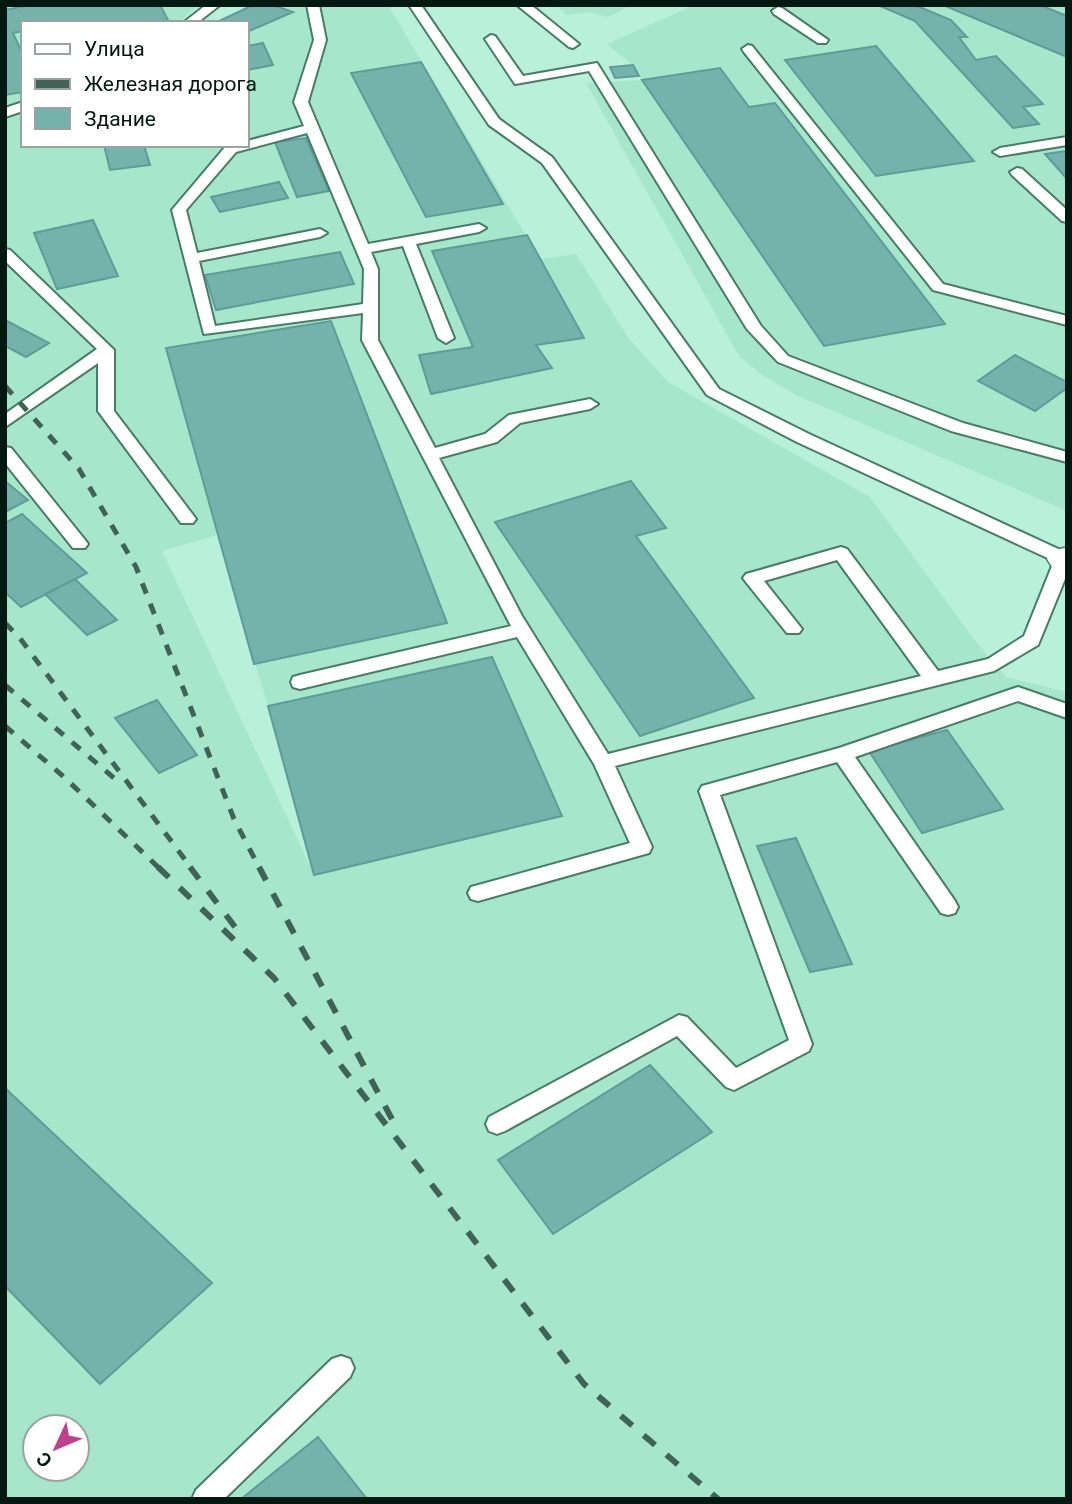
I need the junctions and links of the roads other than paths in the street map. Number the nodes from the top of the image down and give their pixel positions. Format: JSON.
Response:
{"nodes":[{"id":1,"x":215,"y":5,"type":"edge"},
{"id":2,"x":313,"y":5,"type":"edge"},
{"id":3,"x":415,"y":5,"type":"edge"},
{"id":4,"x":523,"y":5,"type":"edge"},
{"id":5,"x":778,"y":11,"type":"dead end"},
{"id":6,"x":191,"y":21,"type":"edge"},
{"id":7,"x":491,"y":39,"type":"dead end"},
{"id":8,"x":822,"y":40,"type":"dead end"},
{"id":9,"x":573,"y":44,"type":"dead end"},
{"id":10,"x":748,"y":49,"type":"dead end"},
{"id":11,"x":312,"y":128,"type":"junction"},
{"id":12,"x":1067,"y":141,"type":"edge"},
{"id":13,"x":248,"y":144,"type":"edge"},
{"id":14,"x":238,"y":147,"type":"edge"},
{"id":15,"x":1000,"y":152,"type":"dead end"},
{"id":16,"x":1017,"y":172,"type":"dead end"},
{"id":17,"x":1067,"y":218,"type":"edge"},
{"id":18,"x":479,"y":228,"type":"dead end"},
{"id":19,"x":320,"y":233,"type":"dead end"},
{"id":20,"x":408,"y":241,"type":"junction"},
{"id":21,"x":363,"y":249,"type":"junction"},
{"id":22,"x":5,"y":253,"type":"edge"},
{"id":23,"x":191,"y":258,"type":"junction"},
{"id":24,"x":370,"y":307,"type":"junction"},
{"id":25,"x":1067,"y":321,"type":"edge"},
{"id":26,"x":446,"y":338,"type":"dead end"},
{"id":27,"x":106,"y":350,"type":"junction"},
{"id":28,"x":590,"y":404,"type":"dead end"},
{"id":29,"x":5,"y":422,"type":"edge"},
{"id":30,"x":5,"y":452,"type":"edge"},
{"id":31,"x":430,"y":455,"type":"junction"},
{"id":32,"x":1067,"y":457,"type":"edge"},
{"id":33,"x":187,"y":520,"type":"dead end"},
{"id":34,"x":79,"y":544,"type":"dead end"},
{"id":35,"x":1065,"y":560,"type":"edge"},
{"id":36,"x":793,"y":629,"type":"dead end"},
{"id":37,"x":522,"y":630,"type":"junction"},
{"id":38,"x":934,"y":680,"type":"junction"},
{"id":39,"x":300,"y":682,"type":"dead end"},
{"id":40,"x":1067,"y":711,"type":"edge"},
{"id":41,"x":842,"y":754,"type":"junction"},
{"id":42,"x":603,"y":762,"type":"junction"},
{"id":43,"x":478,"y":893,"type":"dead end"},
{"id":44,"x":948,"y":907,"type":"dead end"},
{"id":45,"x":497,"y":1124,"type":"dead end"},
{"id":46,"x":341,"y":1368,"type":"dead end"},
{"id":47,"x":205,"y":1499,"type":"edge"}],
"edges":[{"from":1,"to":6,"type":"lane"},
{"from":2,"to":11,"type":"lane"},
{"from":3,"to":35,"type":"lane"},
{"from":4,"to":9,"type":"lane"},
{"from":5,"to":8,"type":"lane"},
{"from":7,"to":32,"type":"lane"},
{"from":10,"to":25,"type":"lane"},
{"from":11,"to":13,"type":"lane"},
{"from":11,"to":21,"type":"lane"},
{"from":12,"to":15,"type":"lane"},
{"from":14,"to":23,"type":"lane"},
{"from":16,"to":17,"type":"lane"},
{"from":18,"to":20,"type":"lane"},
{"from":19,"to":23,"type":"lane"},
{"from":20,"to":21,"type":"lane"},
{"from":20,"to":26,"type":"lane"},
{"from":21,"to":24,"type":"lane"},
{"from":22,"to":27,"type":"lane"},
{"from":23,"to":24,"type":"lane"},
{"from":24,"to":31,"type":"lane"},
{"from":27,"to":29,"type":"lane"},
{"from":27,"to":33,"type":"lane"},
{"from":28,"to":31,"type":"lane"},
{"from":30,"to":34,"type":"lane"},
{"from":31,"to":37,"type":"lane"},
{"from":35,"to":38,"type":"lane"},
{"from":36,"to":38,"type":"lane"},
{"from":37,"to":39,"type":"lane"},
{"from":37,"to":42,"type":"lane"},
{"from":38,"to":42,"type":"lane"},
{"from":40,"to":41,"type":"lane"},
{"from":41,"to":44,"type":"lane"},
{"from":41,"to":45,"type":"lane"},
{"from":42,"to":43,"type":"lane"},
{"from":46,"to":47,"type":"lane"}]}
